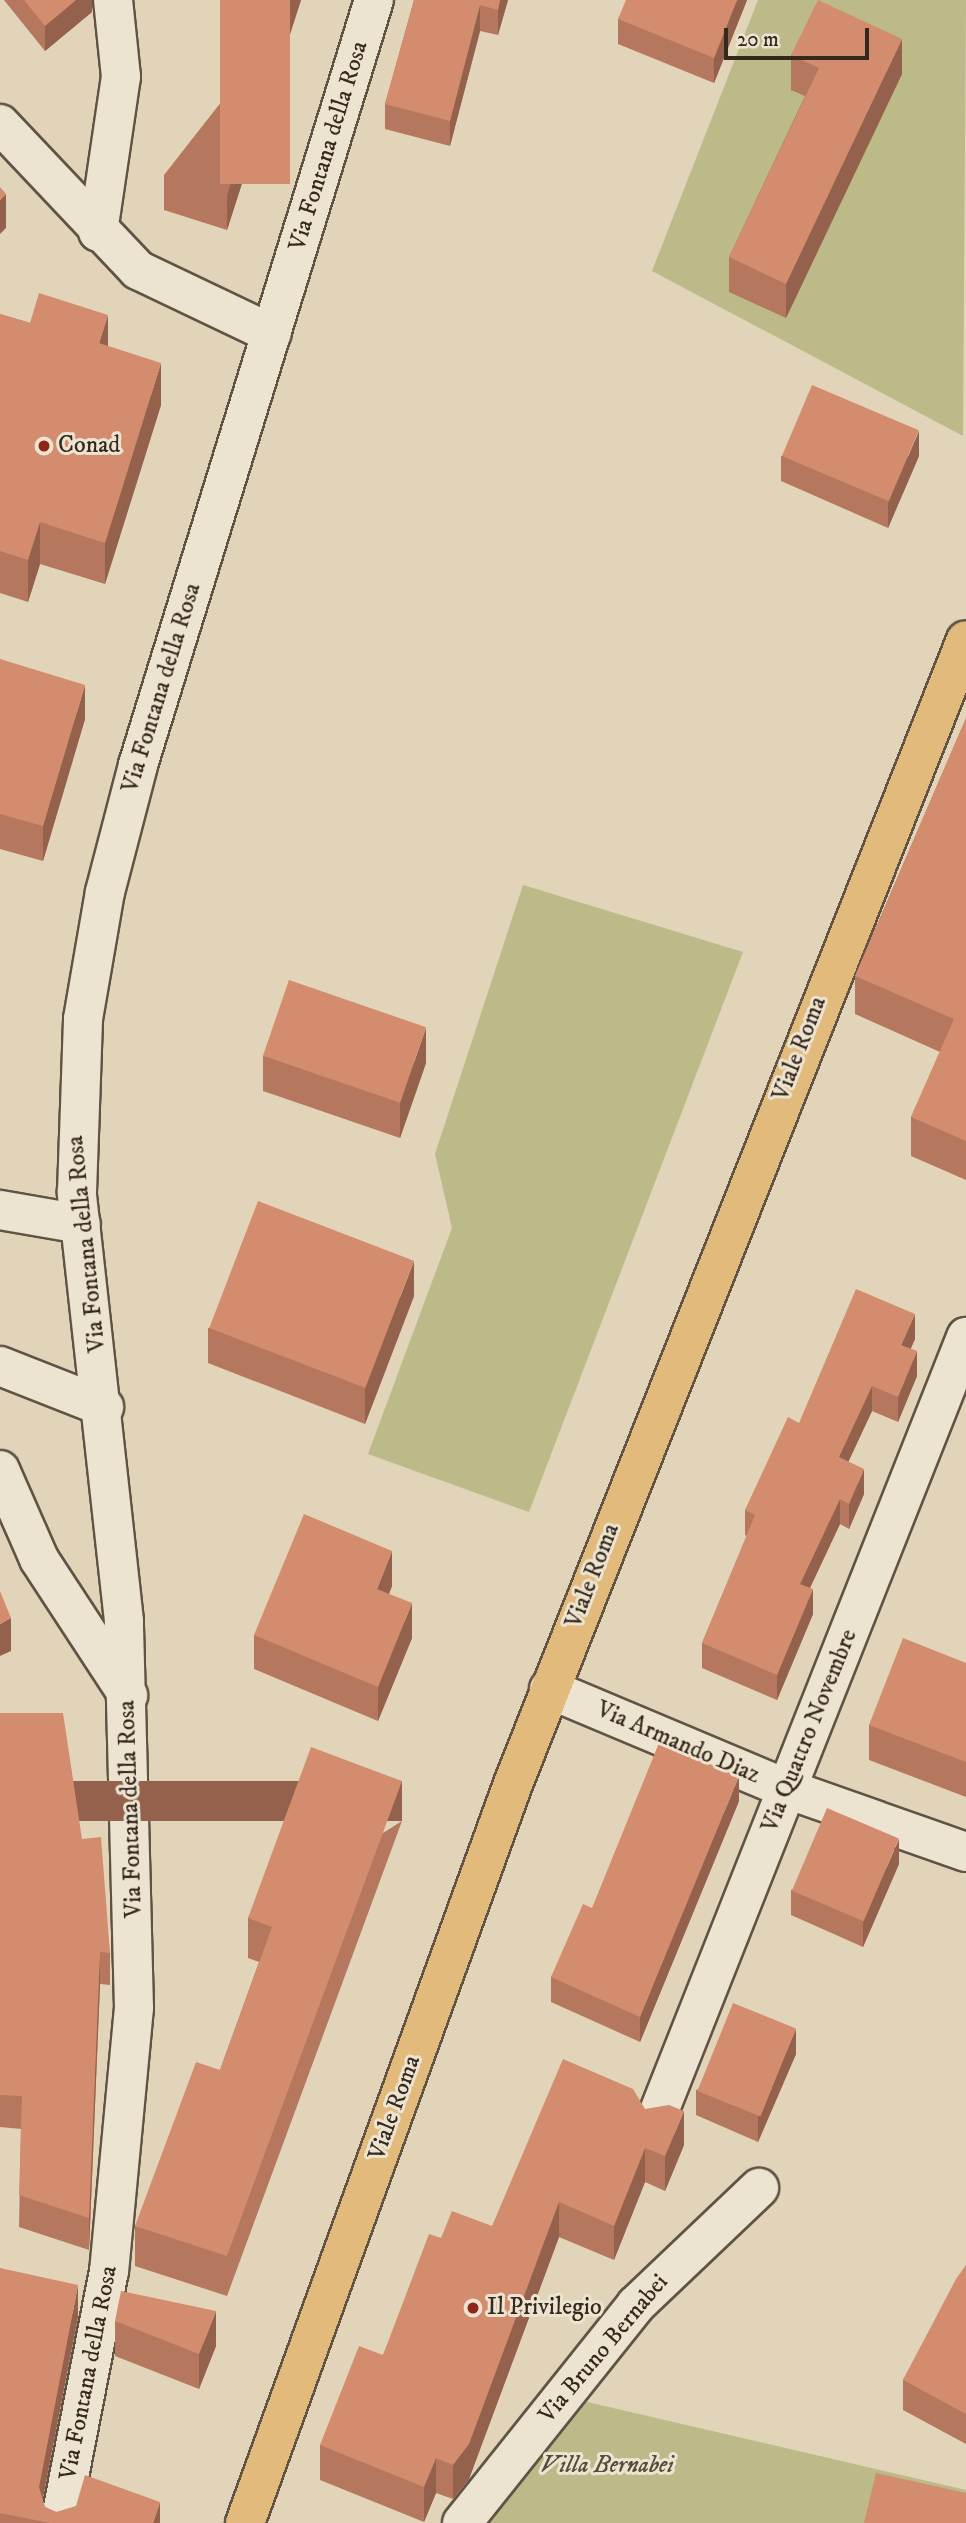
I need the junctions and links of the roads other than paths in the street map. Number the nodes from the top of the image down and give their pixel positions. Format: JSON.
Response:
{"nodes":[{"id":1,"x":113,"y":0,"type":"edge"},
{"id":2,"x":374,"y":0,"type":"edge"},
{"id":3,"x":0,"y":124,"type":"edge"},
{"id":4,"x":99,"y":232,"type":"junction"},
{"id":5,"x":272,"y":334,"type":"junction"},
{"id":6,"x":966,"y":640,"type":"edge"},
{"id":7,"x":0,"y":1210,"type":"edge"},
{"id":8,"x":81,"y":1224,"type":"junction"},
{"id":9,"x":966,"y":1337,"type":"edge"},
{"id":10,"x":0,"y":1366,"type":"edge"},
{"id":11,"x":104,"y":1407,"type":"junction"},
{"id":12,"x":0,"y":1470,"type":"edge"},
{"id":13,"x":549,"y":1689,"type":"junction"},
{"id":14,"x":128,"y":1695,"type":"junction"},
{"id":15,"x":787,"y":1789,"type":"junction"},
{"id":16,"x":966,"y":1852,"type":"edge"},
{"id":17,"x":654,"y":2124,"type":"edge"},
{"id":18,"x":759,"y":2188,"type":"dead end"},
{"id":19,"x":60,"y":2523,"type":"edge"},
{"id":20,"x":245,"y":2523,"type":"edge"},
{"id":21,"x":462,"y":2523,"type":"edge"}],
"edges":[{"from":1,"to":4,"type":"main road"},
{"from":2,"to":5,"type":"main road","name":"Via Fontana della Rosa"},
{"from":3,"to":4,"type":"main road"},
{"from":4,"to":5,"type":"main road"},
{"from":5,"to":8,"type":"main road","name":"Via Fontana della Rosa"},
{"from":6,"to":13,"type":"main road","name":"Viale Roma"},
{"from":7,"to":8,"type":"main road"},
{"from":8,"to":11,"type":"main road","name":"Via Fontana della Rosa"},
{"from":9,"to":15,"type":"main road","name":"Via Quattro Novembre"},
{"from":10,"to":11,"type":"main road"},
{"from":11,"to":14,"type":"main road","name":"Via Fontana della Rosa"},
{"from":12,"to":14,"type":"main road"},
{"from":13,"to":15,"type":"main road","name":"Via Armando Diaz"},
{"from":13,"to":20,"type":"main road","name":"Viale Roma"},
{"from":14,"to":19,"type":"main road","name":"Via Fontana della Rosa"},
{"from":15,"to":16,"type":"main road","name":"Via Armando Diaz"},
{"from":15,"to":17,"type":"main road","name":"Via Quattro Novembre"},
{"from":18,"to":21,"type":"main road","name":"Via Bruno Bernabei"}]}
